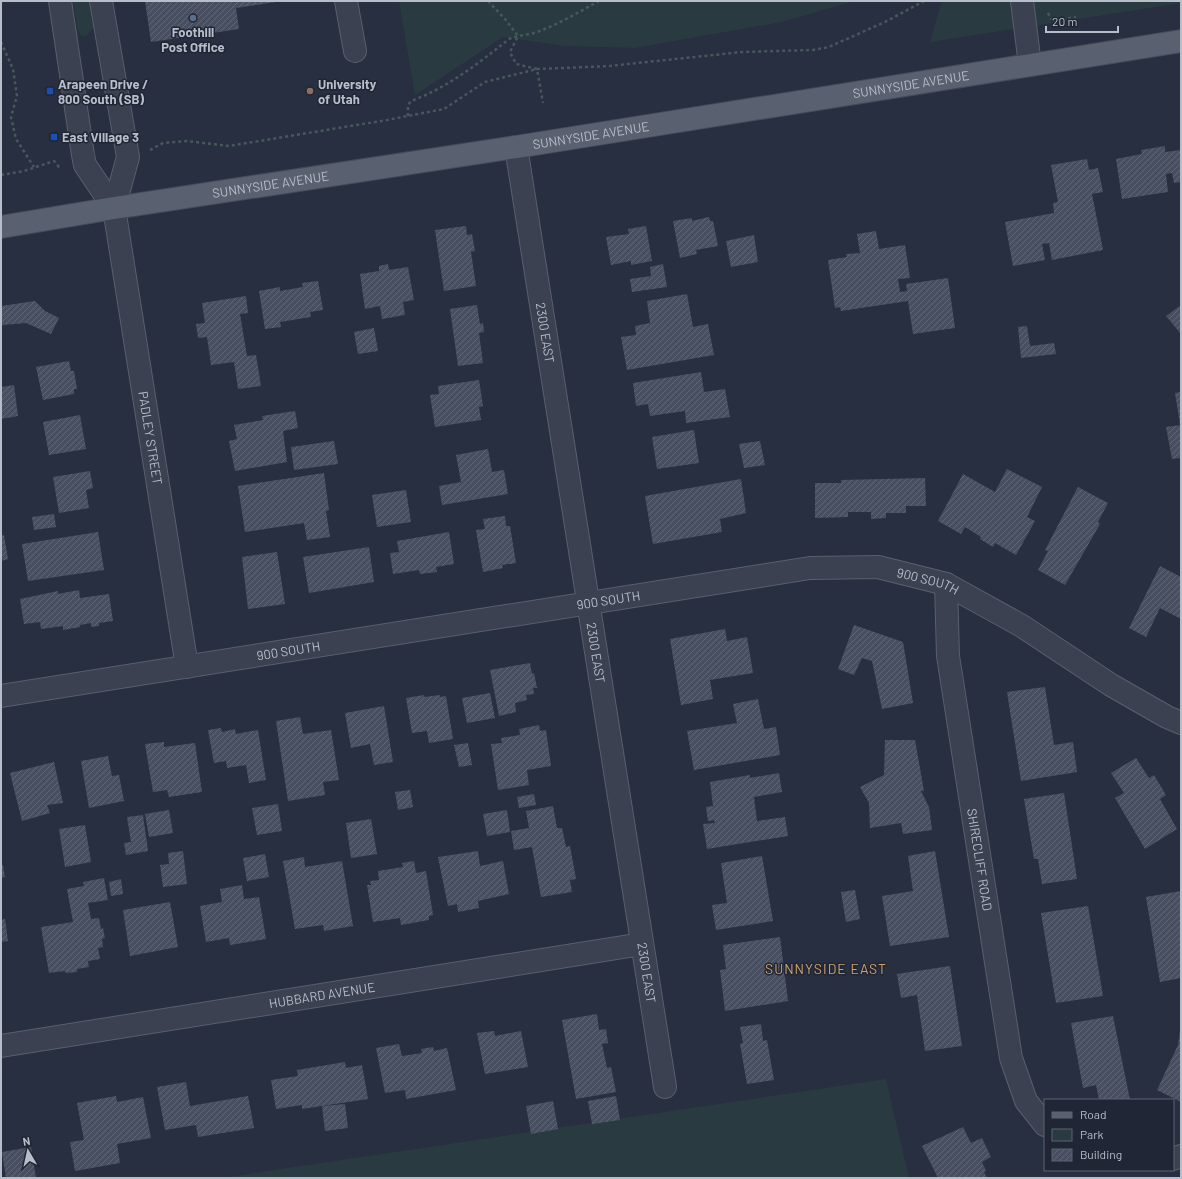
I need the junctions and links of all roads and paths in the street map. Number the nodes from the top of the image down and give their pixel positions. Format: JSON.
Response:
{"nodes":[{"id":1,"x":60,"y":1,"type":"edge"},
{"id":2,"x":101,"y":1,"type":"edge"},
{"id":3,"x":346,"y":1,"type":"edge"},
{"id":4,"x":488,"y":1,"type":"edge"},
{"id":5,"x":599,"y":1,"type":"edge"},
{"id":6,"x":924,"y":1,"type":"edge"},
{"id":7,"x":1022,"y":1,"type":"edge"},
{"id":8,"x":1046,"y":8,"type":"dead end"},
{"id":9,"x":1076,"y":17,"type":"dead end"},
{"id":10,"x":518,"y":36,"type":"junction"},
{"id":11,"x":1181,"y":41,"type":"edge"},
{"id":12,"x":1,"y":42,"type":"edge"},
{"id":13,"x":355,"y":51,"type":"dead end"},
{"id":14,"x":1030,"y":65,"type":"junction"},
{"id":15,"x":537,"y":69,"type":"junction"},
{"id":16,"x":543,"y":104,"type":"dead end"},
{"id":17,"x":408,"y":116,"type":"junction"},
{"id":18,"x":516,"y":147,"type":"junction"},
{"id":19,"x":151,"y":150,"type":"dead end"},
{"id":20,"x":34,"y":167,"type":"junction"},
{"id":21,"x":59,"y":168,"type":"dead end"},
{"id":22,"x":1,"y":175,"type":"edge"},
{"id":23,"x":114,"y":208,"type":"junction"},
{"id":24,"x":1,"y":226,"type":"edge"},
{"id":25,"x":946,"y":584,"type":"junction"},
{"id":26,"x":588,"y":603,"type":"junction"},
{"id":27,"x":188,"y":667,"type":"junction"},
{"id":28,"x":1,"y":696,"type":"edge"},
{"id":29,"x":1181,"y":723,"type":"edge"},
{"id":30,"x":642,"y":944,"type":"junction"},
{"id":31,"x":1,"y":1046,"type":"edge"},
{"id":32,"x":665,"y":1087,"type":"dead end"},
{"id":33,"x":1044,"y":1124,"type":"edge"}],
"edges":[{"from":1,"to":23,"type":"street"},
{"from":2,"to":23,"type":"street"},
{"from":3,"to":13,"type":"street"},
{"from":4,"to":10,"type":"path"},
{"from":5,"to":10,"type":"path"},
{"from":6,"to":15,"type":"path"},
{"from":7,"to":14,"type":"street"},
{"from":8,"to":9,"type":"path"},
{"from":10,"to":15,"type":"path"},
{"from":10,"to":17,"type":"path"},
{"from":11,"to":14,"type":"main road","name":"SUNNYSIDE AVENUE"},
{"from":12,"to":20,"type":"path"},
{"from":14,"to":18,"type":"main road","name":"SUNNYSIDE AVENUE"},
{"from":15,"to":16,"type":"path"},
{"from":15,"to":17,"type":"path"},
{"from":17,"to":19,"type":"path"},
{"from":18,"to":23,"type":"main road","name":"SUNNYSIDE AVENUE"},
{"from":18,"to":26,"type":"street","name":"2300 EAST"},
{"from":20,"to":21,"type":"path"},
{"from":20,"to":22,"type":"path"},
{"from":23,"to":24,"type":"main road","name":"SUNNYSIDE AVENUE"},
{"from":23,"to":27,"type":"street","name":"PADLEY STREET"},
{"from":25,"to":26,"type":"street","name":"900 SOUTH"},
{"from":25,"to":29,"type":"street","name":"900 SOUTH"},
{"from":25,"to":33,"type":"street","name":"SHIRECLIFF ROAD"},
{"from":26,"to":27,"type":"street","name":"900 SOUTH"},
{"from":26,"to":30,"type":"street","name":"2300 EAST"},
{"from":27,"to":28,"type":"street","name":"900 SOUTH"},
{"from":30,"to":31,"type":"street","name":"HUBBARD AVENUE"},
{"from":30,"to":32,"type":"street","name":"2300 EAST"}]}
